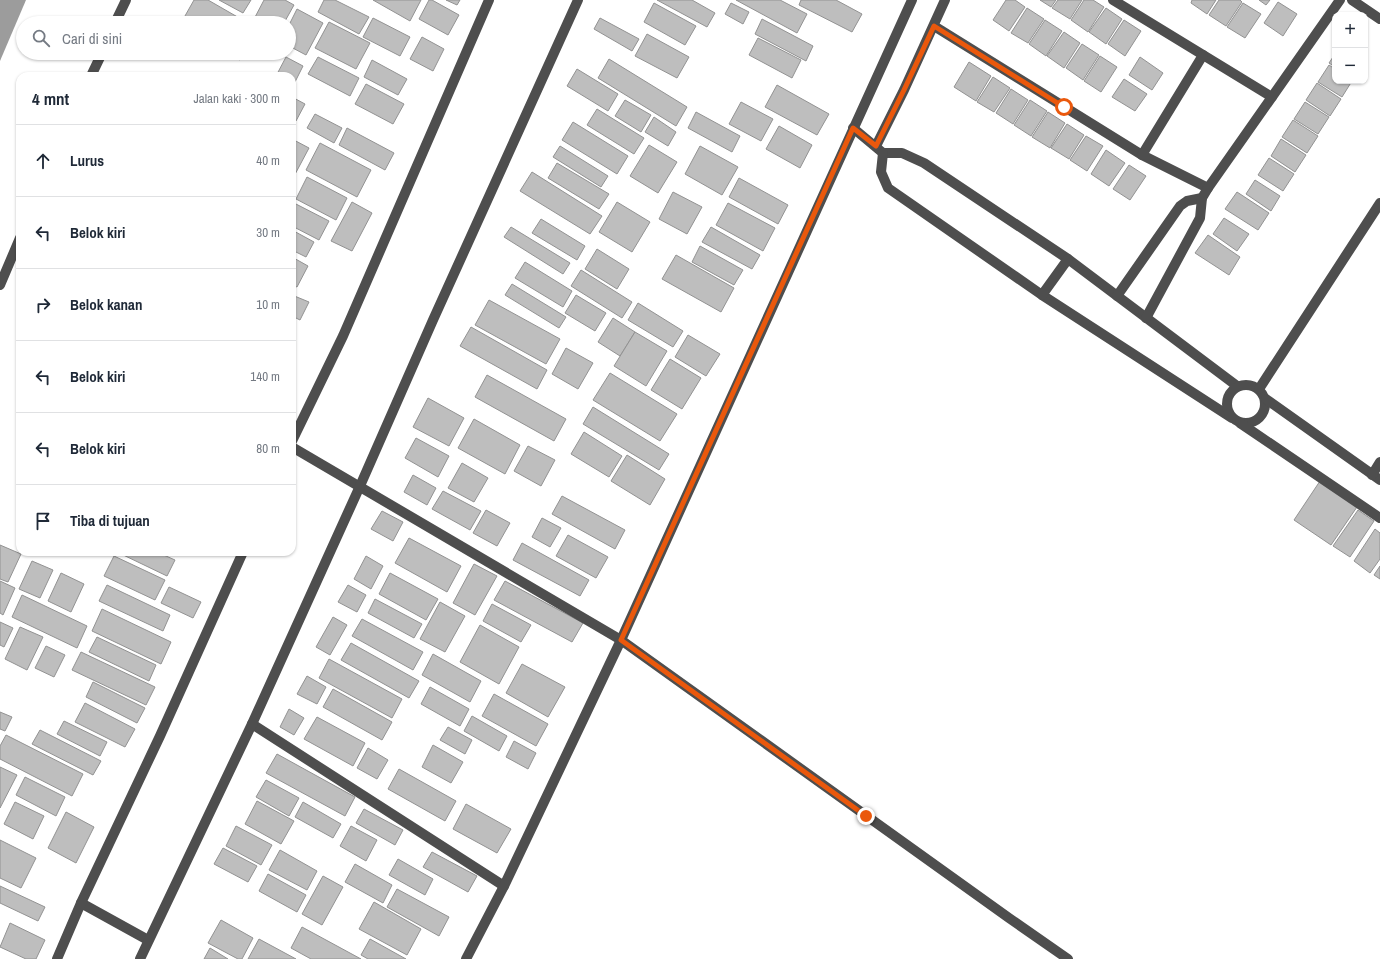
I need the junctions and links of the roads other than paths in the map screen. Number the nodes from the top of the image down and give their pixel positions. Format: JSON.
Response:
{"nodes":[{"id":1,"x":126,"y":0,"type":"edge"},
{"id":2,"x":489,"y":0,"type":"edge"},
{"id":3,"x":578,"y":0,"type":"edge"},
{"id":4,"x":912,"y":0,"type":"edge"},
{"id":5,"x":945,"y":0,"type":"edge"},
{"id":6,"x":1113,"y":0,"type":"edge"},
{"id":7,"x":1340,"y":0,"type":"edge"},
{"id":8,"x":1352,"y":0,"type":"edge"},
{"id":9,"x":119,"y":16,"type":"edge"},
{"id":10,"x":1380,"y":19,"type":"edge"},
{"id":11,"x":934,"y":26,"type":"junction"},
{"id":12,"x":1203,"y":55,"type":"junction"},
{"id":13,"x":99,"y":60,"type":"edge"},
{"id":14,"x":93,"y":72,"type":"edge"},
{"id":15,"x":1272,"y":97,"type":"junction"},
{"id":16,"x":853,"y":128,"type":"junction"},
{"id":17,"x":880,"y":150,"type":"junction"},
{"id":18,"x":1142,"y":155,"type":"junction"},
{"id":19,"x":1208,"y":188,"type":"junction"},
{"id":20,"x":1202,"y":198,"type":"junction"},
{"id":21,"x":1380,"y":203,"type":"edge"},
{"id":22,"x":16,"y":247,"type":"edge"},
{"id":23,"x":1068,"y":259,"type":"junction"},
{"id":24,"x":0,"y":285,"type":"edge"},
{"id":25,"x":1042,"y":295,"type":"junction"},
{"id":26,"x":1118,"y":296,"type":"junction"},
{"id":27,"x":1146,"y":318,"type":"junction"},
{"id":28,"x":1238,"y":386,"type":"junction"},
{"id":29,"x":1259,"y":389,"type":"junction"},
{"id":30,"x":1266,"y":399,"type":"junction"},
{"id":31,"x":1236,"y":420,"type":"junction"},
{"id":32,"x":296,"y":433,"type":"edge"},
{"id":33,"x":296,"y":450,"type":"edge"},
{"id":34,"x":1380,"y":462,"type":"edge"},
{"id":35,"x":1376,"y":477,"type":"edge"},
{"id":36,"x":360,"y":486,"type":"junction"},
{"id":37,"x":1380,"y":518,"type":"edge"},
{"id":38,"x":241,"y":556,"type":"edge"},
{"id":39,"x":621,"y":640,"type":"junction"},
{"id":40,"x":252,"y":724,"type":"junction"},
{"id":41,"x":504,"y":886,"type":"junction"},
{"id":42,"x":85,"y":905,"type":"junction"},
{"id":43,"x":148,"y":940,"type":"junction"},
{"id":44,"x":57,"y":959,"type":"edge"},
{"id":45,"x":140,"y":959,"type":"edge"},
{"id":46,"x":466,"y":959,"type":"edge"},
{"id":47,"x":1068,"y":959,"type":"edge"}],
"edges":[{"from":1,"to":9,"type":"street"},
{"from":2,"to":32,"type":"street"},
{"from":3,"to":36,"type":"street"},
{"from":4,"to":16,"type":"street"},
{"from":5,"to":11,"type":"street"},
{"from":6,"to":12,"type":"street"},
{"from":7,"to":15,"type":"street"},
{"from":8,"to":10,"type":"street"},
{"from":11,"to":17,"type":"street"},
{"from":11,"to":18,"type":"street"},
{"from":12,"to":15,"type":"street"},
{"from":12,"to":18,"type":"street"},
{"from":13,"to":14,"type":"street"},
{"from":15,"to":19,"type":"street"},
{"from":16,"to":17,"type":"street"},
{"from":16,"to":39,"type":"street"},
{"from":17,"to":23,"type":"street"},
{"from":17,"to":25,"type":"street"},
{"from":18,"to":19,"type":"street"},
{"from":19,"to":20,"type":"street"},
{"from":20,"to":26,"type":"street"},
{"from":20,"to":27,"type":"street"},
{"from":21,"to":29,"type":"street"},
{"from":22,"to":24,"type":"street"},
{"from":23,"to":25,"type":"street"},
{"from":23,"to":26,"type":"street"},
{"from":25,"to":31,"type":"street"},
{"from":26,"to":27,"type":"street"},
{"from":27,"to":28,"type":"street"},
{"from":28,"to":29,"type":"street"},
{"from":28,"to":31,"type":"street"},
{"from":29,"to":30,"type":"street"},
{"from":30,"to":31,"type":"street"},
{"from":30,"to":35,"type":"street"},
{"from":31,"to":37,"type":"street"},
{"from":33,"to":36,"type":"street"},
{"from":34,"to":35,"type":"street"},
{"from":36,"to":39,"type":"street"},
{"from":36,"to":40,"type":"street"},
{"from":38,"to":42,"type":"street"},
{"from":39,"to":41,"type":"street"},
{"from":39,"to":47,"type":"street"},
{"from":40,"to":41,"type":"street"},
{"from":40,"to":43,"type":"street"},
{"from":41,"to":46,"type":"street"},
{"from":42,"to":43,"type":"street"},
{"from":42,"to":44,"type":"street"},
{"from":43,"to":45,"type":"street"}]}
